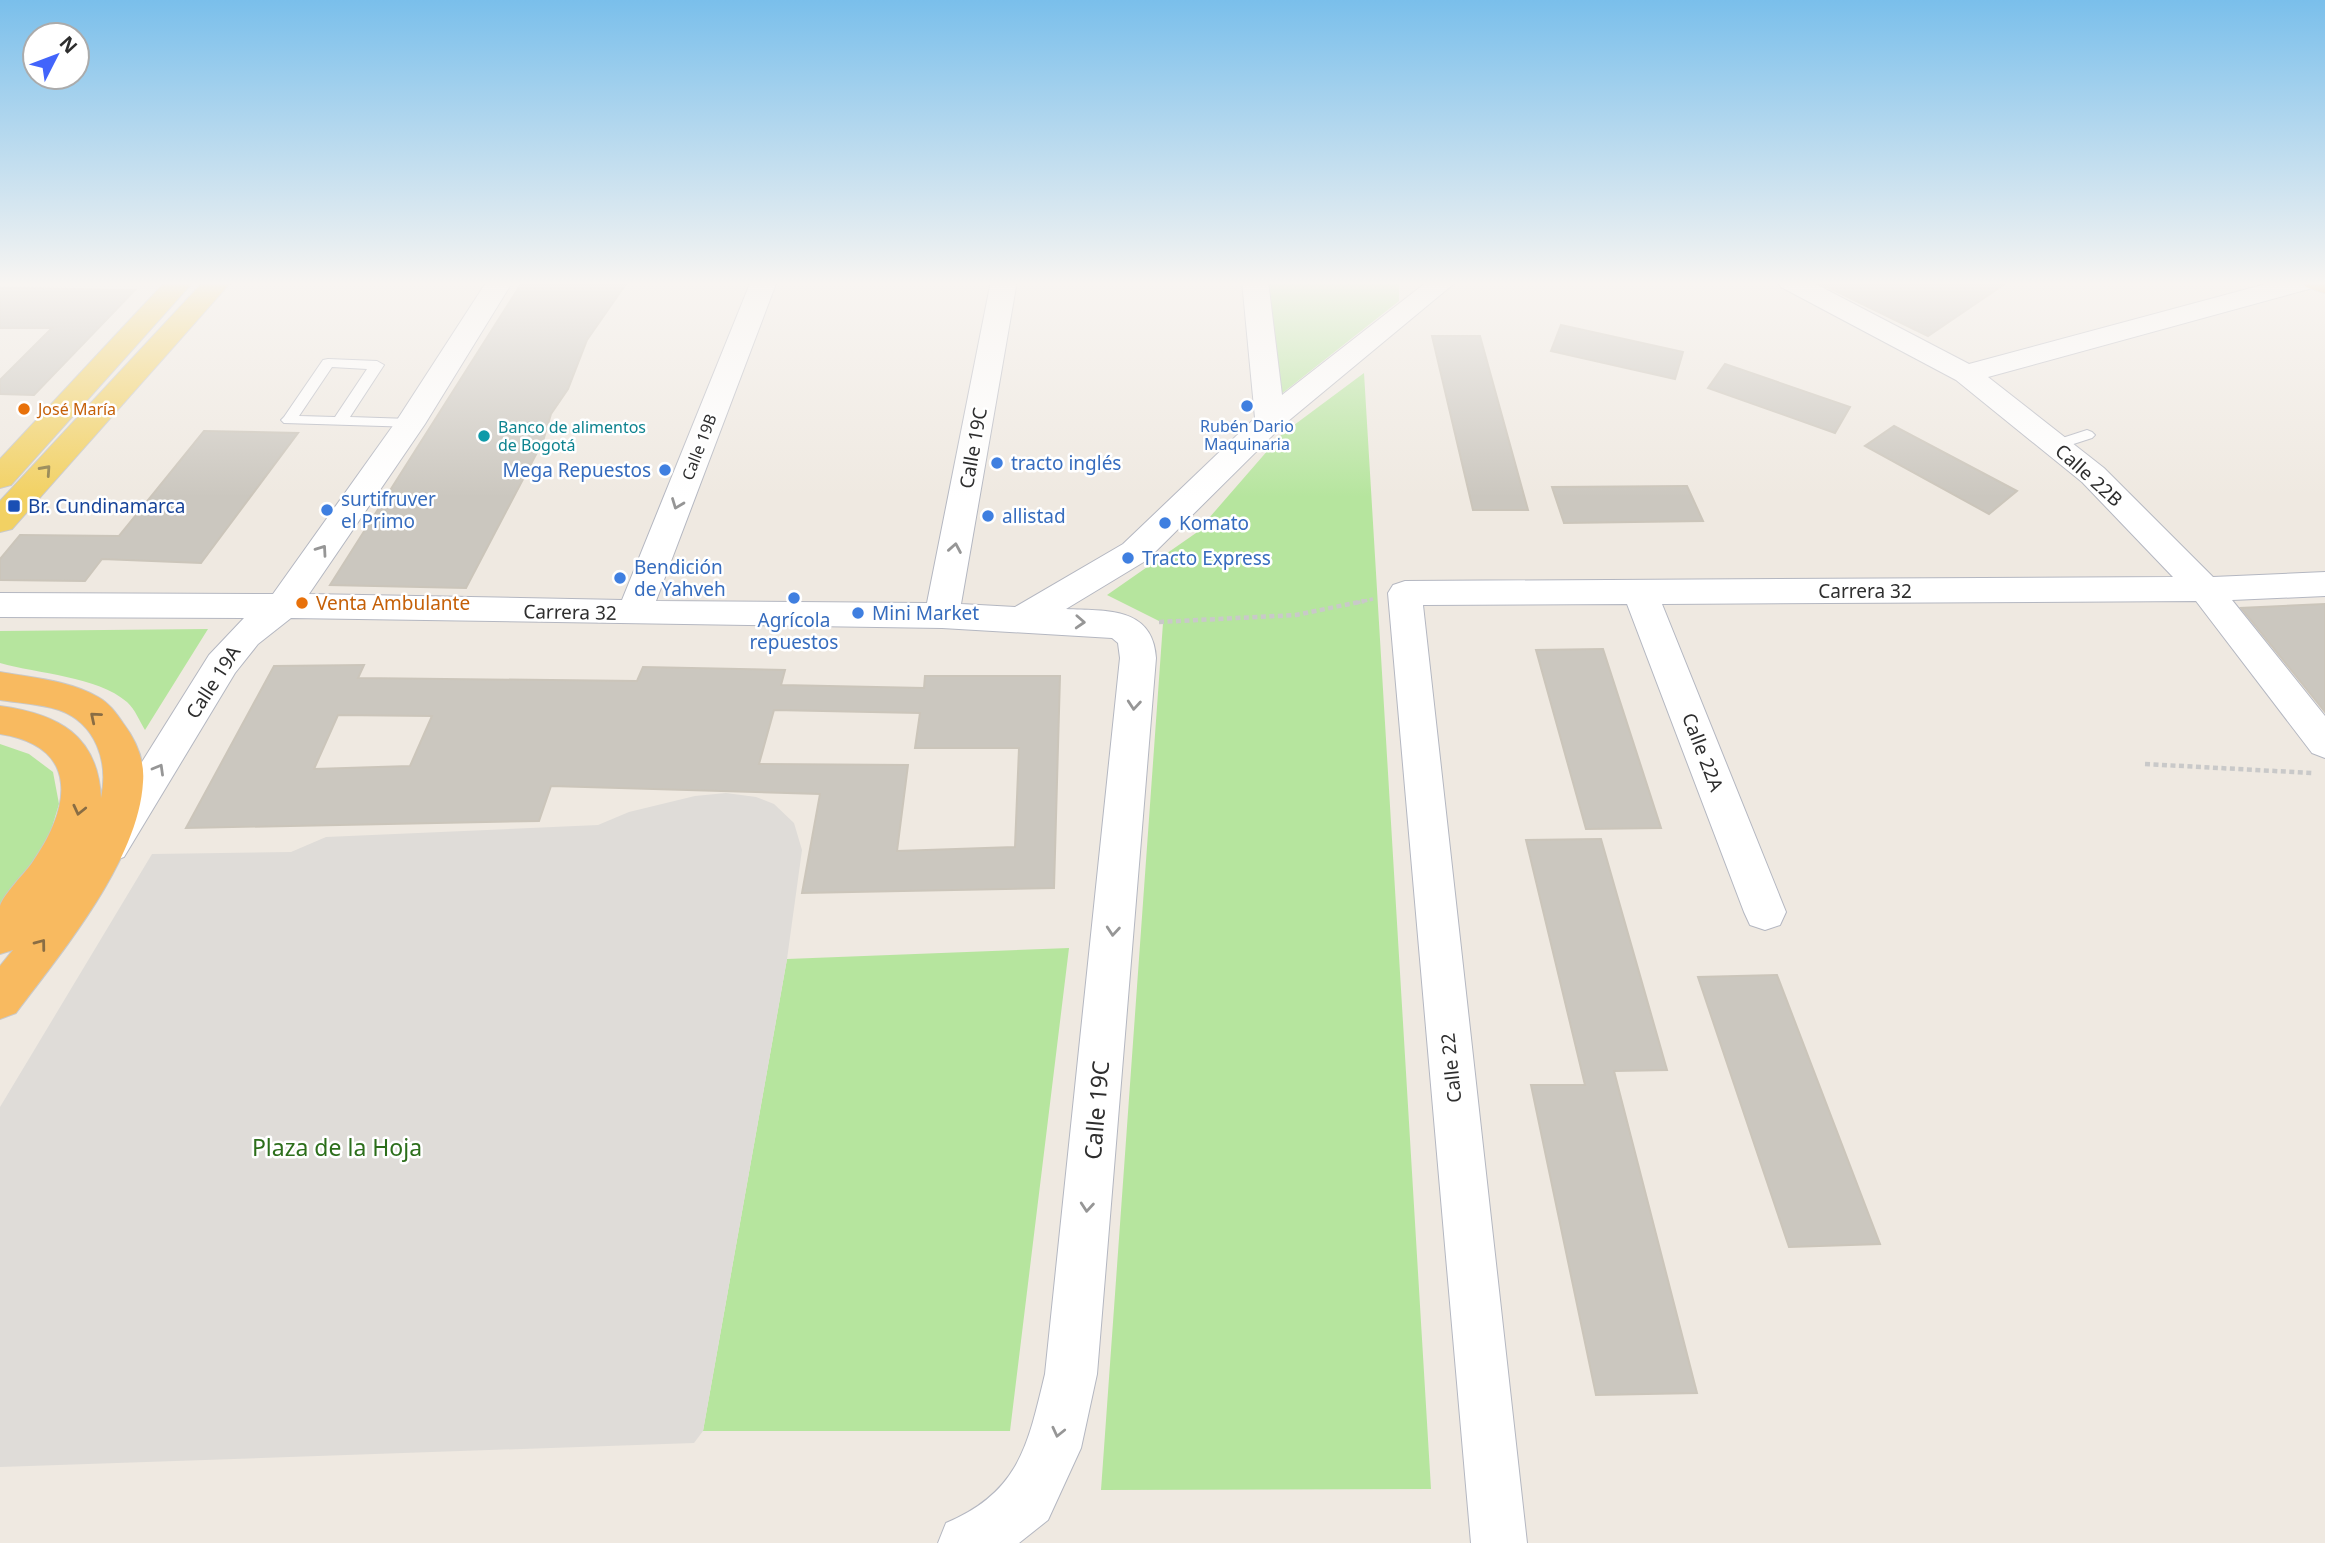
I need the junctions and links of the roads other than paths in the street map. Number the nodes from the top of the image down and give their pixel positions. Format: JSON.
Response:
{"nodes":[{"id":1,"x":115,"y":353,"type":"edge"},
{"id":2,"x":153,"y":353,"type":"edge"},
{"id":3,"x":455,"y":353,"type":"edge"},
{"id":4,"x":736,"y":353,"type":"edge"},
{"id":5,"x":991,"y":353,"type":"edge"},
{"id":6,"x":1263,"y":353,"type":"edge"},
{"id":7,"x":1353,"y":353,"type":"edge"},
{"id":8,"x":1926,"y":353,"type":"edge"},
{"id":9,"x":2043,"y":353,"type":"edge"},
{"id":10,"x":1966,"y":374,"type":"junction"},
{"id":11,"x":1270,"y":419,"type":"junction"},
{"id":12,"x":340,"y":421,"type":"junction"},
{"id":13,"x":410,"y":424,"type":"junction"},
{"id":14,"x":2087,"y":435,"type":"dead end"},
{"id":15,"x":2055,"y":445,"type":"junction"},
{"id":16,"x":0,"y":478,"type":"edge"},
{"id":17,"x":0,"y":521,"type":"edge"},
{"id":18,"x":2325,"y":584,"type":"edge"},
{"id":19,"x":2205,"y":589,"type":"junction"},
{"id":20,"x":1640,"y":592,"type":"junction"},
{"id":21,"x":1405,"y":593,"type":"joint"},
{"id":22,"x":0,"y":605,"type":"edge"},
{"id":23,"x":283,"y":606,"type":"junction"},
{"id":24,"x":634,"y":613,"type":"junction"},
{"id":25,"x":942,"y":615,"type":"junction"},
{"id":26,"x":1020,"y":619,"type":"junction"},
{"id":27,"x":1124,"y":631,"type":"joint"},
{"id":28,"x":0,"y":686,"type":"edge"},
{"id":29,"x":0,"y":720,"type":"edge"},
{"id":30,"x":2325,"y":743,"type":"edge"},
{"id":31,"x":82,"y":888,"type":"junction"},
{"id":32,"x":1765,"y":912,"type":"dead end"},
{"id":33,"x":0,"y":936,"type":"edge"},
{"id":34,"x":0,"y":999,"type":"edge"},
{"id":35,"x":966,"y":1543,"type":"edge"},
{"id":36,"x":1499,"y":1543,"type":"edge"}],
"edges":[{"from":1,"to":16,"type":"main road"},
{"from":17,"to":2,"type":"main road","one_way":true},
{"from":3,"to":13,"type":"street","name":"Calle 19A"},
{"from":4,"to":24,"type":"street","name":"Calle 19B","one_way":true},
{"from":25,"to":5,"type":"street","name":"Calle 19C","one_way":true},
{"from":6,"to":11,"type":"street"},
{"from":7,"to":11,"type":"street"},
{"from":8,"to":10,"type":"street","name":"Calle 22B"},
{"from":9,"to":10,"type":"street"},
{"from":10,"to":15,"type":"street","name":"Calle 22B"},
{"from":11,"to":26,"type":"street"},
{"from":12,"to":12,"type":"lane"},
{"from":12,"to":13,"type":"lane"},
{"from":23,"to":13,"type":"street","name":"Calle 19A","one_way":true},
{"from":14,"to":15,"type":"lane"},
{"from":15,"to":19,"type":"street","name":"Calle 22B"},
{"from":18,"to":19,"type":"street","name":"Carrera 32"},
{"from":19,"to":20,"type":"street","name":"Carrera 32"},
{"from":19,"to":30,"type":"street","name":"Calle 22B"},
{"from":20,"to":21,"type":"street","name":"Carrera 32"},
{"from":20,"to":32,"type":"street","name":"Calle 22A"},
{"from":21,"to":36,"type":"street","name":"Calle 22"},
{"from":22,"to":23,"type":"street","name":"Carrera 32"},
{"from":23,"to":24,"type":"street","name":"Carrera 32"},
{"from":31,"to":23,"type":"street","name":"Calle 19A","one_way":true},
{"from":24,"to":25,"type":"street","name":"Carrera 32"},
{"from":25,"to":26,"type":"street","name":"Carrera 32"},
{"from":26,"to":27,"type":"street","name":"Carrera 32","one_way":true},
{"from":27,"to":35,"type":"street","name":"Calle 19C","one_way":true},
{"from":31,"to":28,"type":"highway","one_way":true},
{"from":29,"to":33,"type":"highway","one_way":true},
{"from":34,"to":31,"type":"highway","one_way":true}]}
